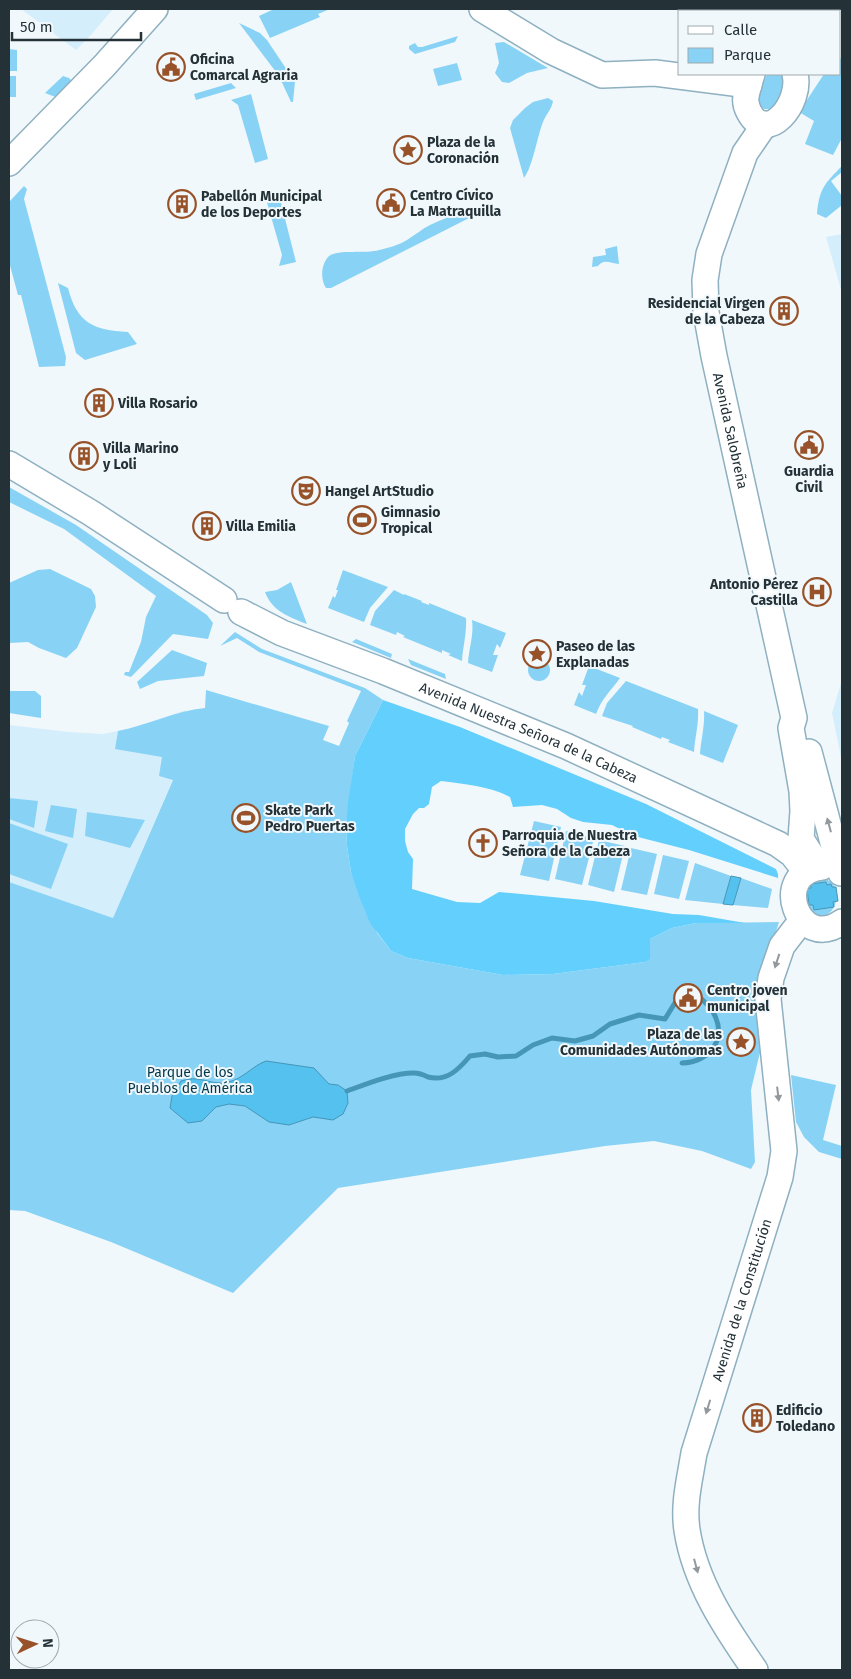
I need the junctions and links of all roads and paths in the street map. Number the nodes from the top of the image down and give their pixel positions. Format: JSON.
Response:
{"nodes":[{"id":1,"x":155,"y":9,"type":"edge"},
{"id":2,"x":482,"y":9,"type":"edge"},
{"id":3,"x":510,"y":9,"type":"edge"},
{"id":4,"x":579,"y":64,"type":"junction"},
{"id":5,"x":678,"y":74,"type":"edge"},
{"id":6,"x":687,"y":75,"type":"edge"},
{"id":7,"x":795,"y":75,"type":"edge"},
{"id":8,"x":751,"y":79,"type":"edge"},
{"id":9,"x":759,"y":121,"type":"junction"},
{"id":10,"x":9,"y":163,"type":"edge"},
{"id":11,"x":9,"y":464,"type":"edge"},
{"id":12,"x":827,"y":871,"type":"edge"},
{"id":13,"x":802,"y":920,"type":"junction"},
{"id":14,"x":842,"y":922,"type":"edge"},
{"id":15,"x":755,"y":1670,"type":"edge"}],
"edges":[{"from":1,"to":10,"type":"main road"},
{"from":2,"to":4,"type":"main road"},
{"from":3,"to":4,"type":"main road"},
{"from":4,"to":5,"type":"main road"},
{"from":6,"to":8,"type":"main road"},
{"from":7,"to":9,"type":"main road"},
{"from":8,"to":9,"type":"main road"},
{"from":9,"to":12,"type":"main road","name":"Avenida Salobreña"},
{"from":11,"to":12,"type":"main road","name":"Avenida Nuestra Señora de la Cabeza"},
{"from":12,"to":13,"type":"main road"},
{"from":13,"to":14,"type":"main road"},
{"from":13,"to":15,"type":"main road","name":"Avenida de la Constitución","one_way":true}]}
